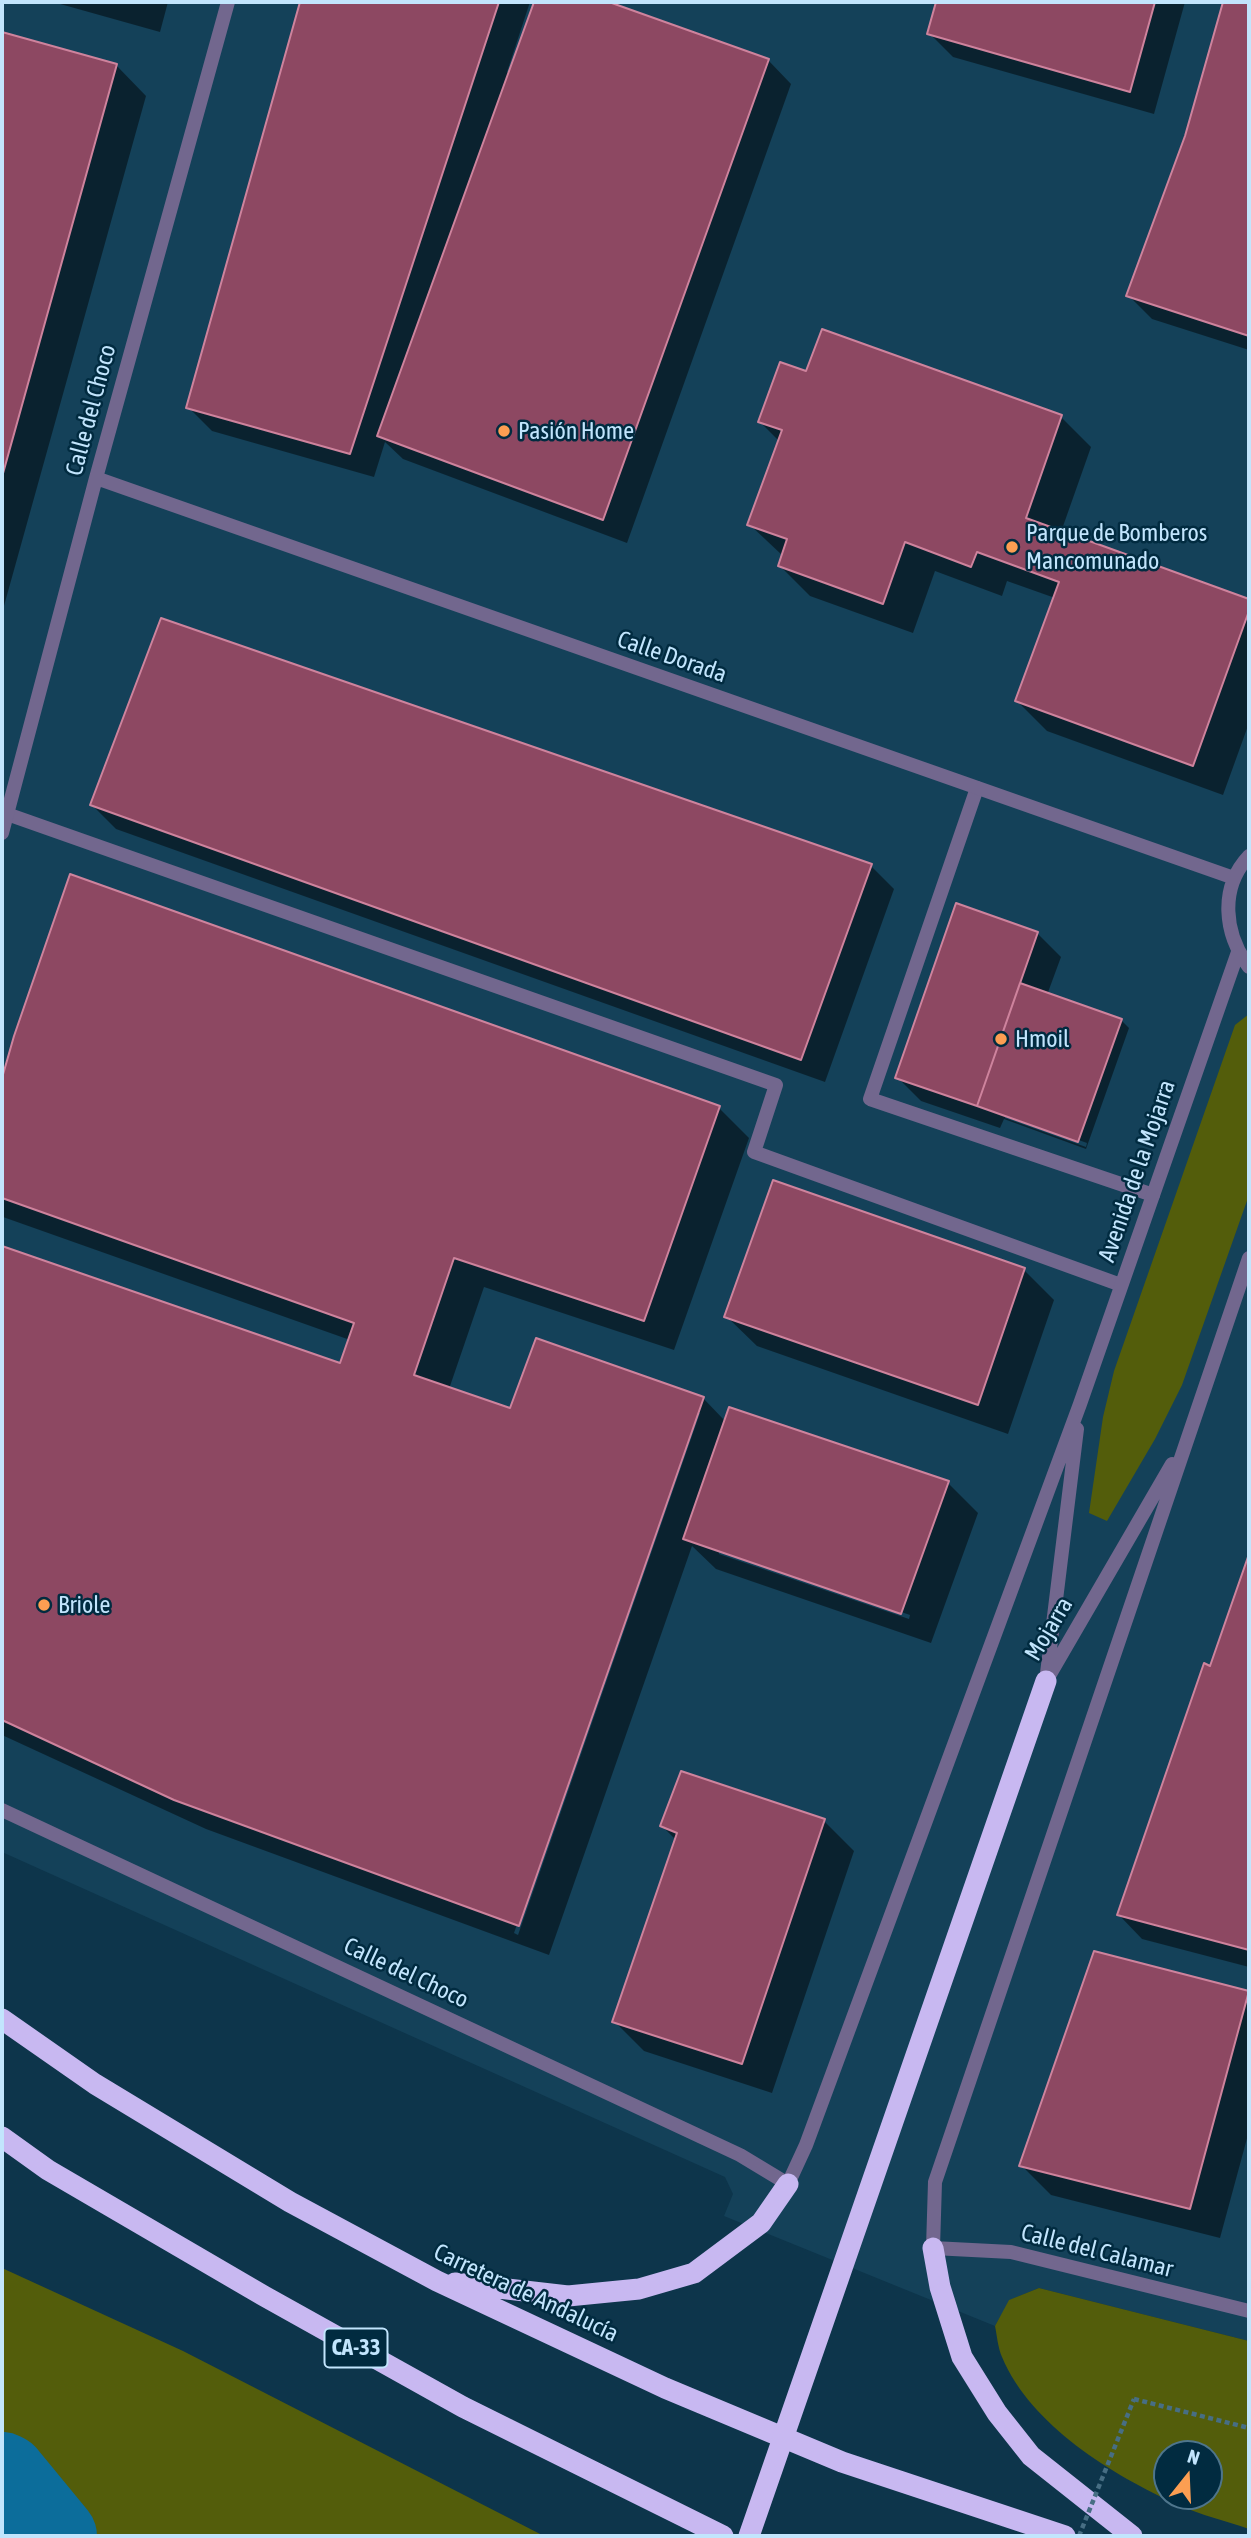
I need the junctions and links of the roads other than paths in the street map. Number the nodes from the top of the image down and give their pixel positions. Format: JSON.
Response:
{"nodes":[{"id":1,"x":228,"y":2,"type":"edge"},
{"id":2,"x":96,"y":478,"type":"junction"},
{"id":3,"x":977,"y":788,"type":"junction"},
{"id":4,"x":7,"y":814,"type":"junction"},
{"id":5,"x":2,"y":832,"type":"edge"},
{"id":6,"x":1249,"y":856,"type":"edge"},
{"id":7,"x":1234,"y":878,"type":"junction"},
{"id":8,"x":1238,"y":952,"type":"junction"},
{"id":9,"x":1249,"y":967,"type":"edge"},
{"id":10,"x":1153,"y":1195,"type":"junction"},
{"id":11,"x":1249,"y":1258,"type":"edge"},
{"id":12,"x":1121,"y":1285,"type":"junction"},
{"id":13,"x":1080,"y":1404,"type":"junction"},
{"id":14,"x":1187,"y":1437,"type":"junction"},
{"id":15,"x":1046,"y":1681,"type":"junction"},
{"id":16,"x":2,"y":1810,"type":"edge"},
{"id":17,"x":2,"y":2019,"type":"edge"},
{"id":18,"x":2,"y":2137,"type":"edge"},
{"id":19,"x":788,"y":2184,"type":"junction"},
{"id":20,"x":933,"y":2248,"type":"junction"},
{"id":21,"x":437,"y":2281,"type":"junction"},
{"id":22,"x":1249,"y":2311,"type":"edge"},
{"id":23,"x":723,"y":2536,"type":"edge"},
{"id":24,"x":749,"y":2536,"type":"edge"},
{"id":25,"x":1065,"y":2536,"type":"edge"},
{"id":26,"x":1132,"y":2536,"type":"edge"}],
"edges":[{"from":1,"to":2,"type":"street","name":"Calle del Choco"},
{"from":2,"to":3,"type":"street","name":"Calle Dorada"},
{"from":2,"to":4,"type":"street","name":"Calle del Choco"},
{"from":3,"to":7,"type":"street","name":"Calle Dorada"},
{"from":3,"to":10,"type":"street"},
{"from":4,"to":5,"type":"street","name":"Calle del Choco"},
{"from":4,"to":12,"type":"street"},
{"from":6,"to":7,"type":"street"},
{"from":7,"to":8,"type":"street"},
{"from":8,"to":9,"type":"street"},
{"from":8,"to":10,"type":"street","name":"Avenida de la Mojarra"},
{"from":10,"to":12,"type":"street","name":"Avenida de la Mojarra"},
{"from":11,"to":14,"type":"street"},
{"from":12,"to":13,"type":"street","name":"Avenida de la Mojarra"},
{"from":13,"to":15,"type":"street","name":"Mojarra"},
{"from":13,"to":19,"type":"street"},
{"from":14,"to":15,"type":"street","name":"Mojarra"},
{"from":14,"to":20,"type":"street"},
{"from":15,"to":24,"type":"highway","bridge":true},
{"from":16,"to":19,"type":"street","name":"Calle del Choco"},
{"from":17,"to":21,"type":"highway","name":"Carretera de Andalucía"},
{"from":18,"to":23,"type":"highway","number":"CA-33"},
{"from":19,"to":21,"type":"highway"},
{"from":20,"to":22,"type":"street","name":"Calle del Calamar"},
{"from":20,"to":26,"type":"highway"},
{"from":21,"to":25,"type":"highway","name":"Carretera de Andalucía"}]}
